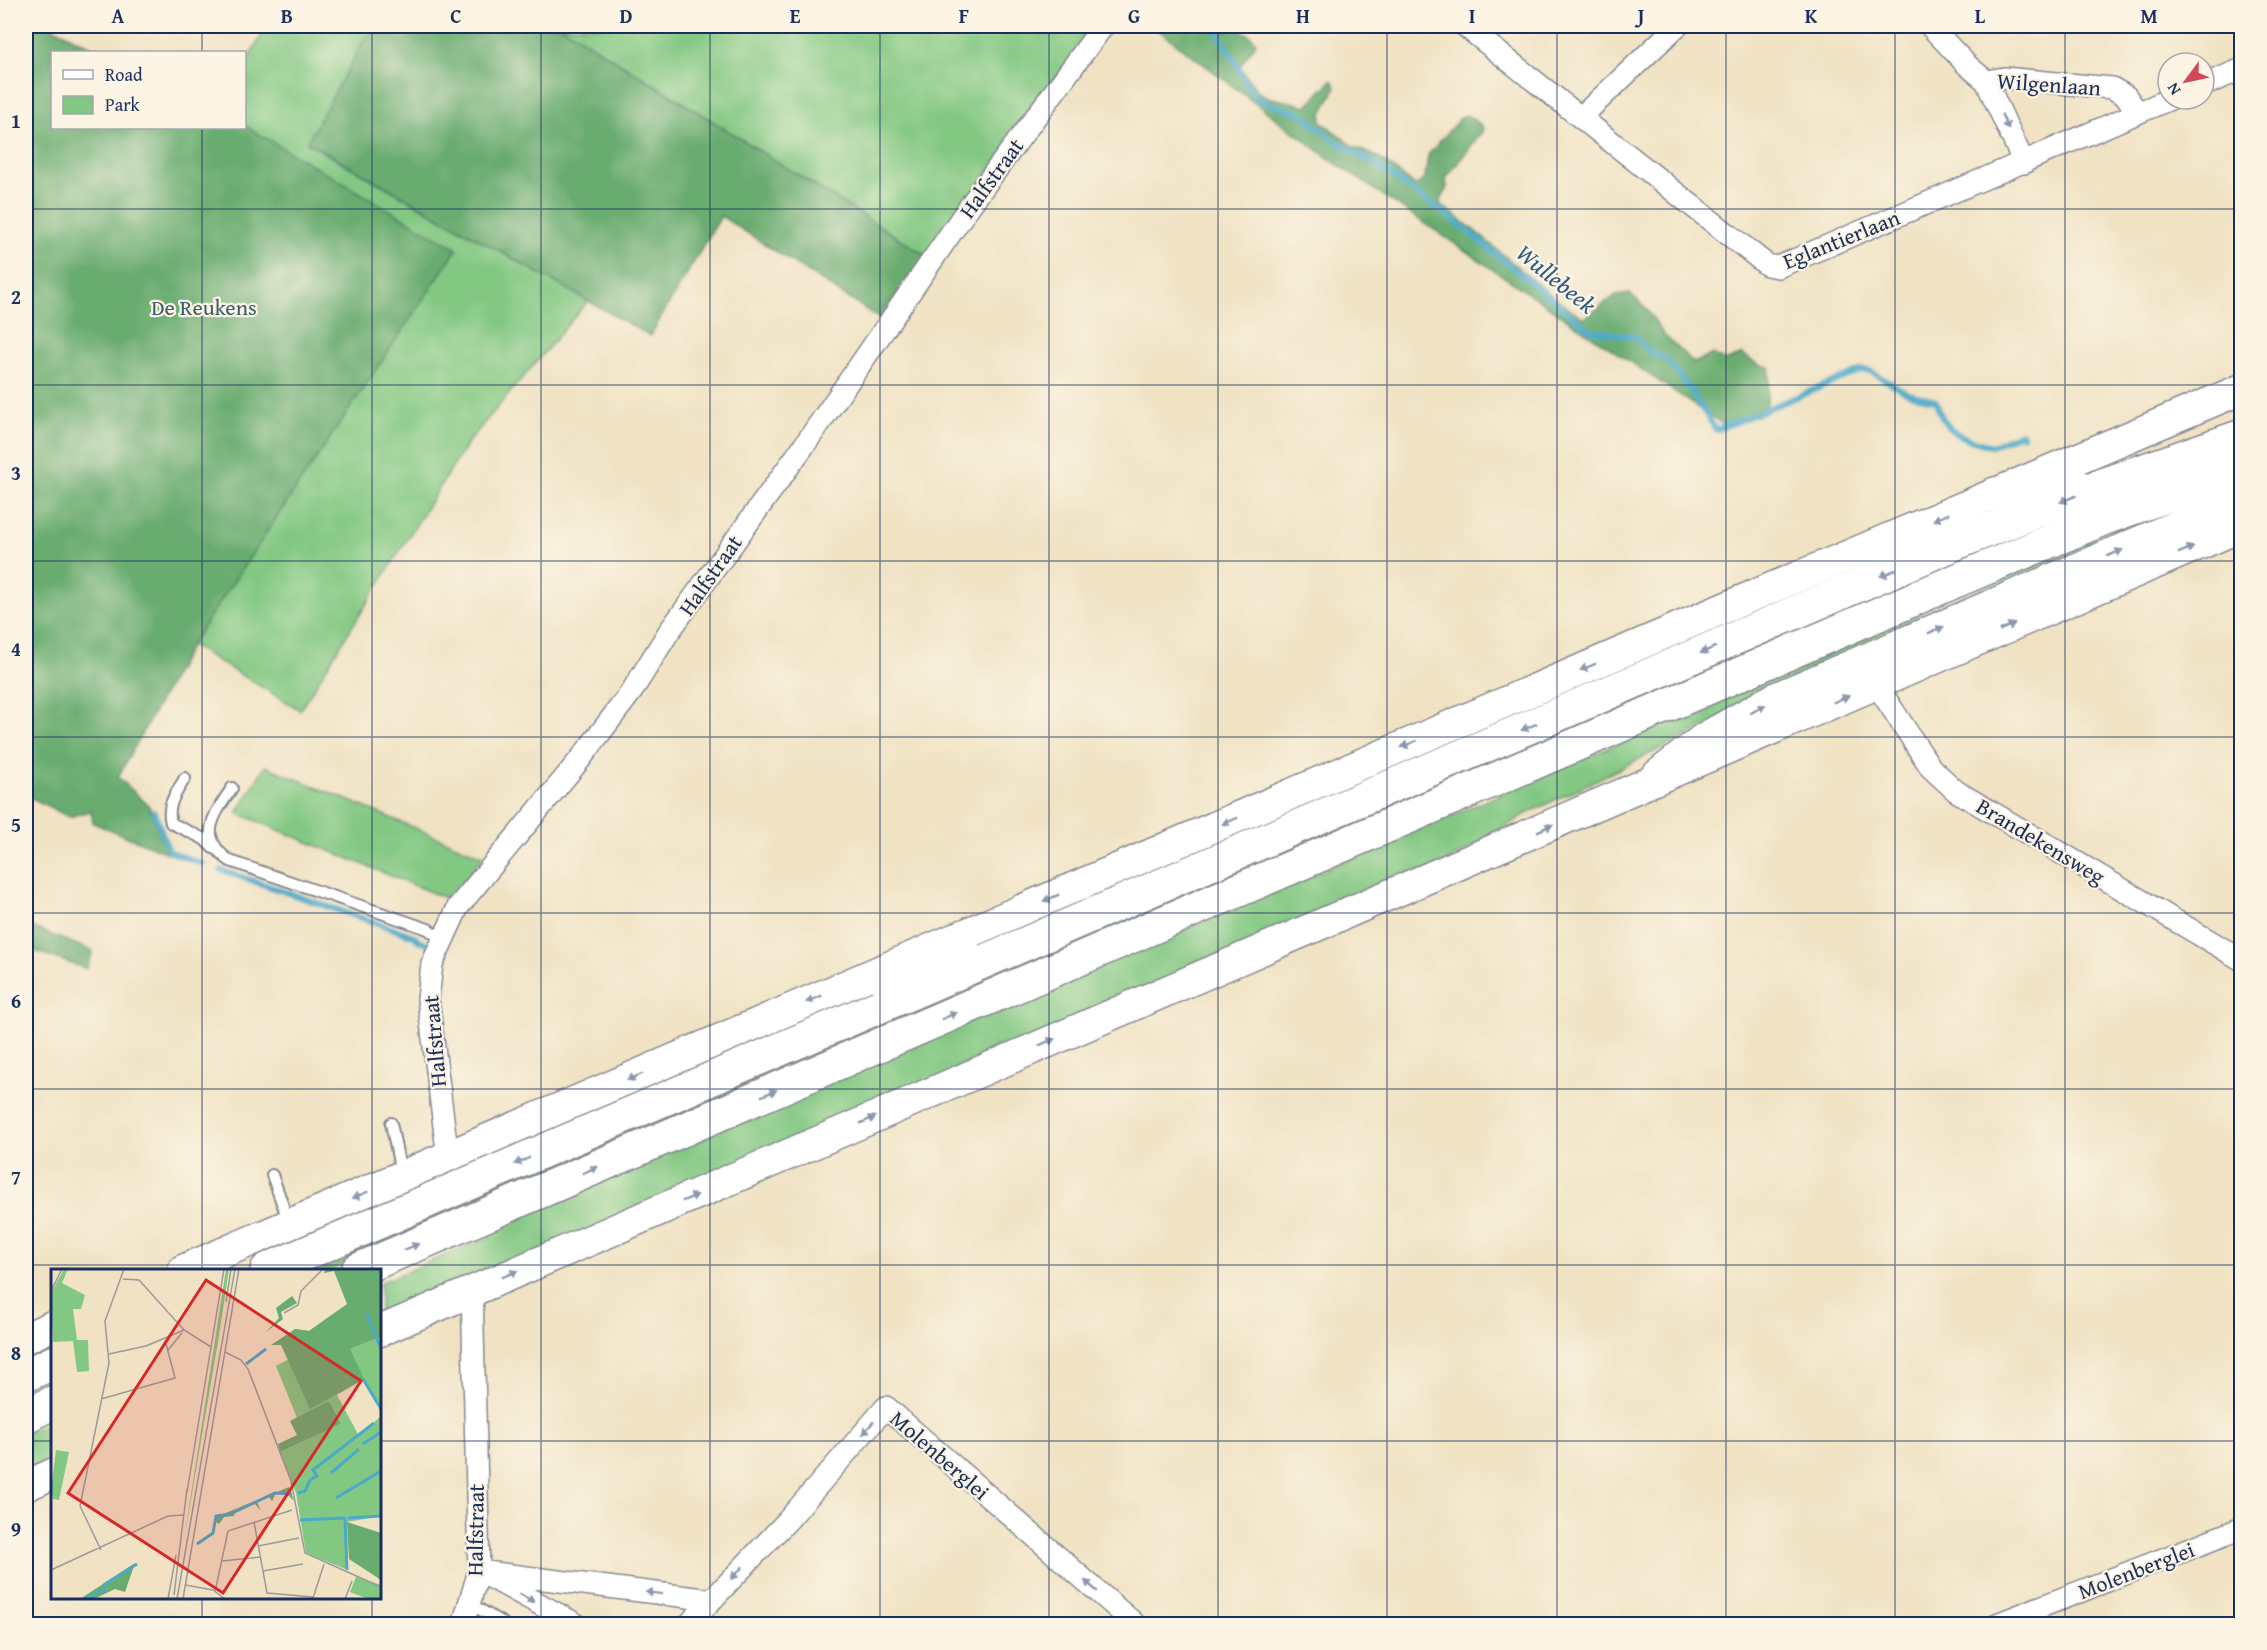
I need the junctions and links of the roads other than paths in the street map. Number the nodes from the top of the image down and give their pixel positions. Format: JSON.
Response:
{"nodes":[{"id":1,"x":1103,"y":26,"type":"edge"},
{"id":2,"x":1465,"y":26,"type":"edge"},
{"id":3,"x":1677,"y":26,"type":"edge"},
{"id":4,"x":1930,"y":26,"type":"edge"},
{"id":5,"x":2241,"y":69,"type":"edge"},
{"id":6,"x":2216,"y":80,"type":"edge"},
{"id":7,"x":1986,"y":81,"type":"junction"},
{"id":8,"x":2156,"y":105,"type":"edge"},
{"id":9,"x":2138,"y":113,"type":"junction"},
{"id":10,"x":1581,"y":116,"type":"junction"},
{"id":11,"x":2024,"y":163,"type":"junction"},
{"id":12,"x":2241,"y":389,"type":"edge"},
{"id":13,"x":2241,"y":414,"type":"edge"},
{"id":14,"x":2241,"y":436,"type":"edge"},
{"id":15,"x":2241,"y":468,"type":"edge"},
{"id":16,"x":1995,"y":494,"type":"junction"},
{"id":17,"x":2241,"y":499,"type":"edge"},
{"id":18,"x":2241,"y":526,"type":"edge"},
{"id":19,"x":1876,"y":684,"type":"junction"},
{"id":20,"x":1658,"y":777,"type":"junction"},
{"id":21,"x":185,"y":778,"type":"dead end"},
{"id":22,"x":232,"y":788,"type":"dead end"},
{"id":23,"x":217,"y":852,"type":"junction"},
{"id":24,"x":965,"y":936,"type":"junction"},
{"id":25,"x":441,"y":939,"type":"junction"},
{"id":26,"x":2241,"y":960,"type":"edge"},
{"id":27,"x":807,"y":1038,"type":"junction"},
{"id":28,"x":392,"y":1123,"type":"dead end"},
{"id":29,"x":448,"y":1158,"type":"junction"},
{"id":30,"x":272,"y":1175,"type":"dead end"},
{"id":31,"x":402,"y":1177,"type":"junction"},
{"id":32,"x":290,"y":1225,"type":"junction"},
{"id":33,"x":185,"y":1269,"type":"edge"},
{"id":34,"x":269,"y":1269,"type":"edge"},
{"id":35,"x":360,"y":1269,"type":"edge"},
{"id":36,"x":472,"y":1290,"type":"junction"},
{"id":37,"x":51,"y":1326,"type":"edge"},
{"id":38,"x":381,"y":1331,"type":"edge"},
{"id":39,"x":26,"y":1338,"type":"edge"},
{"id":40,"x":51,"y":1363,"type":"edge"},
{"id":41,"x":26,"y":1374,"type":"edge"},
{"id":42,"x":51,"y":1404,"type":"edge"},
{"id":43,"x":26,"y":1416,"type":"edge"},
{"id":44,"x":51,"y":1474,"type":"edge"},
{"id":45,"x":26,"y":1486,"type":"edge"},
{"id":46,"x":2241,"y":1528,"type":"edge"},
{"id":47,"x":478,"y":1571,"type":"junction"},
{"id":48,"x":712,"y":1600,"type":"junction"},
{"id":49,"x":469,"y":1603,"type":"junction"},
{"id":50,"x":463,"y":1624,"type":"edge"},
{"id":51,"x":504,"y":1624,"type":"edge"},
{"id":52,"x":576,"y":1624,"type":"edge"},
{"id":53,"x":688,"y":1624,"type":"edge"},
{"id":54,"x":1135,"y":1624,"type":"edge"},
{"id":55,"x":1997,"y":1624,"type":"edge"}],
"edges":[{"from":1,"to":25,"type":"street","name":"Halfstraat"},
{"from":2,"to":10,"type":"street","name":"Eglantierlaan"},
{"from":3,"to":10,"type":"street"},
{"from":4,"to":7,"type":"street","name":"Wilgenlaan"},
{"from":5,"to":6,"type":"street"},
{"from":7,"to":9,"type":"street","name":"Wilgenlaan"},
{"from":7,"to":11,"type":"street","name":"Wilgenlaan","one_way":true},
{"from":8,"to":9,"type":"street","name":"Eglantierlaan"},
{"from":9,"to":11,"type":"street","name":"Eglantierlaan"},
{"from":10,"to":11,"type":"street","name":"Eglantierlaan"},
{"from":12,"to":16,"type":"main road"},
{"from":13,"to":16,"type":"highway"},
{"from":14,"to":27,"type":"highway","one_way":true},
{"from":35,"to":15,"type":"highway","one_way":true},
{"from":16,"to":24,"type":"main road","one_way":true},
{"from":20,"to":17,"type":"highway","one_way":true},
{"from":19,"to":18,"type":"main road","one_way":true},
{"from":20,"to":19,"type":"main road","one_way":true},
{"from":19,"to":26,"type":"street","name":"Brandekensweg"},
{"from":36,"to":20,"type":"main road","one_way":true},
{"from":21,"to":23,"type":"lane"},
{"from":22,"to":23,"type":"lane"},
{"from":23,"to":25,"type":"lane"},
{"from":24,"to":27,"type":"highway"},
{"from":24,"to":29,"type":"main road","one_way":true},
{"from":25,"to":29,"type":"street","name":"Halfstraat"},
{"from":27,"to":34,"type":"highway","one_way":true},
{"from":28,"to":31,"type":"lane"},
{"from":29,"to":31,"type":"main road"},
{"from":30,"to":32,"type":"lane"},
{"from":31,"to":32,"type":"main road","one_way":true},
{"from":32,"to":33,"type":"main road"},
{"from":36,"to":38,"type":"main road"},
{"from":36,"to":47,"type":"street","name":"Halfstraat"},
{"from":37,"to":39,"type":"main road"},
{"from":40,"to":41,"type":"highway"},
{"from":42,"to":43,"type":"highway"},
{"from":44,"to":45,"type":"main road"},
{"from":46,"to":55,"type":"street","name":"Molenberglei"},
{"from":48,"to":47,"type":"street","one_way":true},
{"from":47,"to":49,"type":"street","name":"Halfstraat"},
{"from":47,"to":52,"type":"street","one_way":true},
{"from":48,"to":53,"type":"street","name":"Molenberglei"},
{"from":54,"to":48,"type":"street","name":"Molenberglei","one_way":true},
{"from":49,"to":50,"type":"street","name":"Halfstraat"},
{"from":49,"to":51,"type":"lane"}]}
